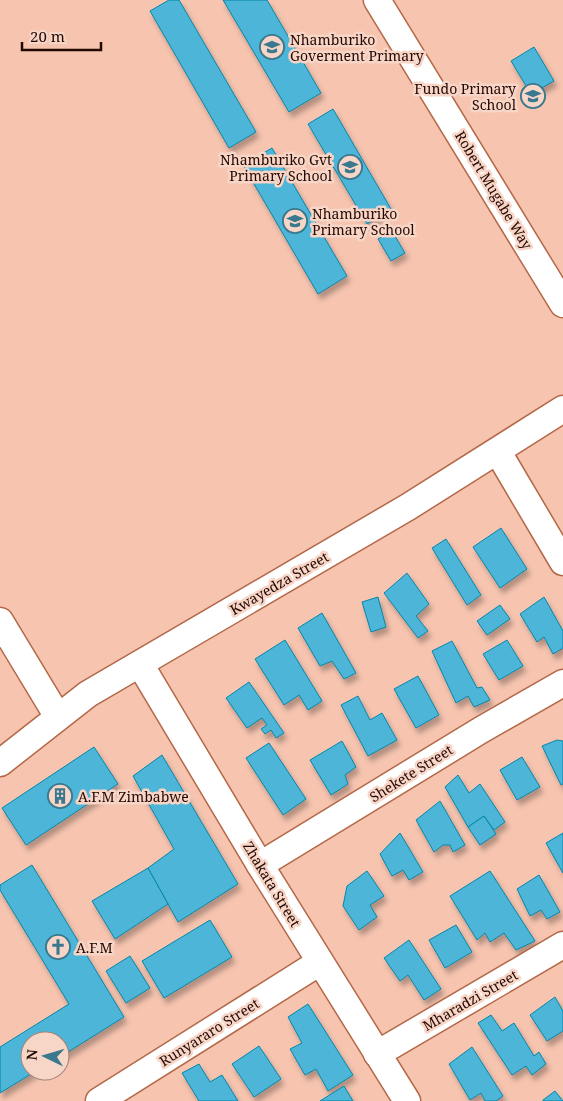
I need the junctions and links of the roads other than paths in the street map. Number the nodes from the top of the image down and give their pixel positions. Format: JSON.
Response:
{"nodes":[{"id":1,"x":377,"y":0,"type":"edge"},
{"id":2,"x":563,"y":304,"type":"edge"},
{"id":3,"x":563,"y":409,"type":"edge"},
{"id":4,"x":498,"y":452,"type":"junction"},
{"id":5,"x":563,"y":562,"type":"edge"},
{"id":6,"x":0,"y":621,"type":"edge"},
{"id":7,"x":140,"y":664,"type":"junction"},
{"id":8,"x":563,"y":683,"type":"edge"},
{"id":9,"x":58,"y":717,"type":"junction"},
{"id":10,"x":0,"y":763,"type":"edge"},
{"id":11,"x":260,"y":865,"type":"junction"},
{"id":12,"x":563,"y":945,"type":"edge"},
{"id":13,"x":320,"y":962,"type":"junction"},
{"id":14,"x":377,"y":1054,"type":"junction"},
{"id":15,"x":99,"y":1101,"type":"edge"},
{"id":16,"x":407,"y":1101,"type":"edge"}],
"edges":[{"from":1,"to":2,"type":"street","name":"Robert Mugabe Way"},
{"from":3,"to":4,"type":"street","name":"Kwayedza Street"},
{"from":4,"to":5,"type":"street"},
{"from":4,"to":7,"type":"street","name":"Kwayedza Street"},
{"from":6,"to":9,"type":"street"},
{"from":7,"to":9,"type":"street","name":"Kwayedza Street"},
{"from":7,"to":11,"type":"street","name":"Zhakata Street"},
{"from":8,"to":11,"type":"street","name":"Shekete Street"},
{"from":9,"to":10,"type":"street","name":"Kwayedza Street"},
{"from":11,"to":13,"type":"street","name":"Zhakata Street"},
{"from":12,"to":14,"type":"street","name":"Mharadzi Street"},
{"from":13,"to":14,"type":"street","name":"Zhakata Street"},
{"from":13,"to":15,"type":"street","name":"Runyararo Street"},
{"from":14,"to":16,"type":"street","name":"Zhakata Street"}]}
